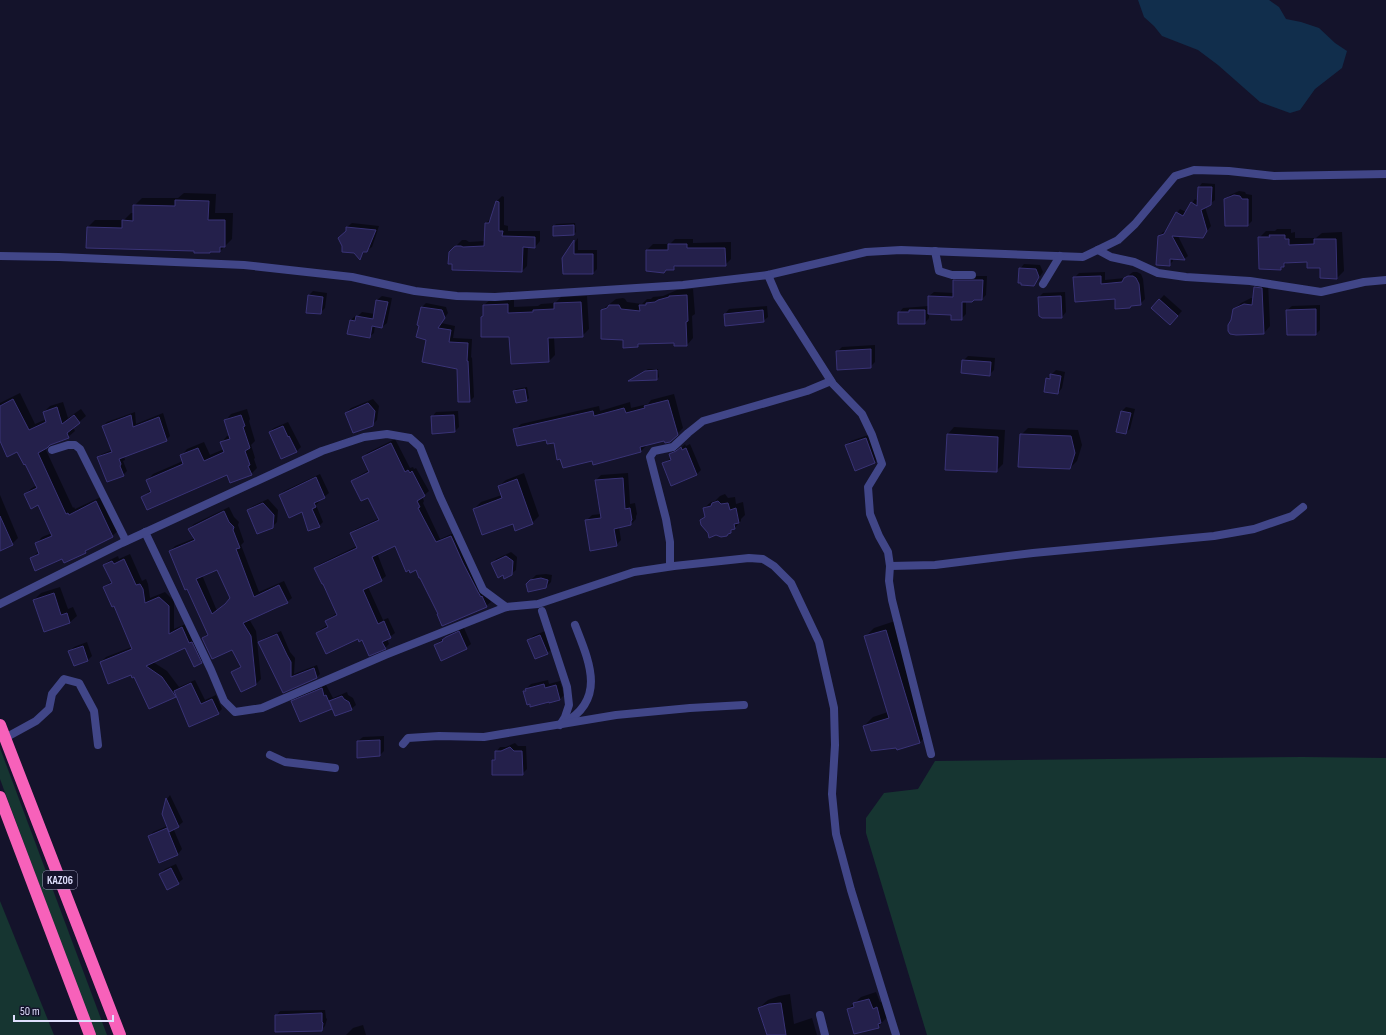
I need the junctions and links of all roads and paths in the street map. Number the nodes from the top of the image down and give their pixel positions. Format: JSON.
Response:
{"nodes":[{"id":1,"x":1386,"y":174,"type":"edge"},
{"id":2,"x":1098,"y":250,"type":"junction"},
{"id":3,"x":935,"y":251,"type":"junction"},
{"id":4,"x":0,"y":256,"type":"edge"},
{"id":5,"x":1060,"y":256,"type":"junction"},
{"id":6,"x":768,"y":274,"type":"junction"},
{"id":7,"x":972,"y":275,"type":"dead end"},
{"id":8,"x":1386,"y":280,"type":"edge"},
{"id":9,"x":1043,"y":284,"type":"dead end"},
{"id":10,"x":831,"y":381,"type":"junction"},
{"id":11,"x":52,"y":450,"type":"dead end"},
{"id":12,"x":1303,"y":507,"type":"dead end"},
{"id":13,"x":145,"y":532,"type":"junction"},
{"id":14,"x":126,"y":541,"type":"junction"},
{"id":15,"x":670,"y":566,"type":"junction"},
{"id":16,"x":890,"y":566,"type":"junction"},
{"id":17,"x":0,"y":604,"type":"edge"},
{"id":18,"x":506,"y":607,"type":"junction"},
{"id":19,"x":542,"y":611,"type":"dead end"},
{"id":20,"x":575,"y":625,"type":"dead end"},
{"id":21,"x":744,"y":705,"type":"dead end"},
{"id":22,"x":0,"y":725,"type":"edge"},
{"id":23,"x":560,"y":725,"type":"junction"},
{"id":24,"x":5,"y":738,"type":"junction"},
{"id":25,"x":402,"y":744,"type":"dead end"},
{"id":26,"x":98,"y":746,"type":"dead end"},
{"id":27,"x":931,"y":754,"type":"dead end"},
{"id":28,"x":270,"y":755,"type":"dead end"},
{"id":29,"x":335,"y":768,"type":"dead end"},
{"id":30,"x":0,"y":798,"type":"edge"},
{"id":31,"x":820,"y":1015,"type":"dead end"},
{"id":32,"x":90,"y":1035,"type":"edge"},
{"id":33,"x":120,"y":1035,"type":"edge"},
{"id":34,"x":825,"y":1035,"type":"edge"},
{"id":35,"x":896,"y":1035,"type":"edge"}],
"edges":[{"from":1,"to":2,"type":"street"},
{"from":2,"to":5,"type":"street"},
{"from":2,"to":8,"type":"street"},
{"from":3,"to":5,"type":"street"},
{"from":3,"to":6,"type":"street"},
{"from":3,"to":7,"type":"street"},
{"from":4,"to":6,"type":"street"},
{"from":5,"to":9,"type":"street"},
{"from":6,"to":10,"type":"street"},
{"from":10,"to":15,"type":"street"},
{"from":10,"to":16,"type":"street"},
{"from":11,"to":14,"type":"street"},
{"from":12,"to":16,"type":"street"},
{"from":13,"to":14,"type":"street"},
{"from":13,"to":18,"type":"street"},
{"from":13,"to":18,"type":"street"},
{"from":14,"to":17,"type":"street"},
{"from":15,"to":18,"type":"street"},
{"from":15,"to":35,"type":"street"},
{"from":16,"to":27,"type":"street"},
{"from":19,"to":23,"type":"street"},
{"from":20,"to":23,"type":"street"},
{"from":21,"to":23,"type":"street"},
{"from":22,"to":24,"type":"highway","number":"KАZ06"},
{"from":23,"to":25,"type":"street"},
{"from":24,"to":26,"type":"street"},
{"from":24,"to":33,"type":"highway","number":"KАZ06"},
{"from":28,"to":29,"type":"street"},
{"from":30,"to":32,"type":"highway","number":"KАZ06"},
{"from":31,"to":34,"type":"street"}]}
